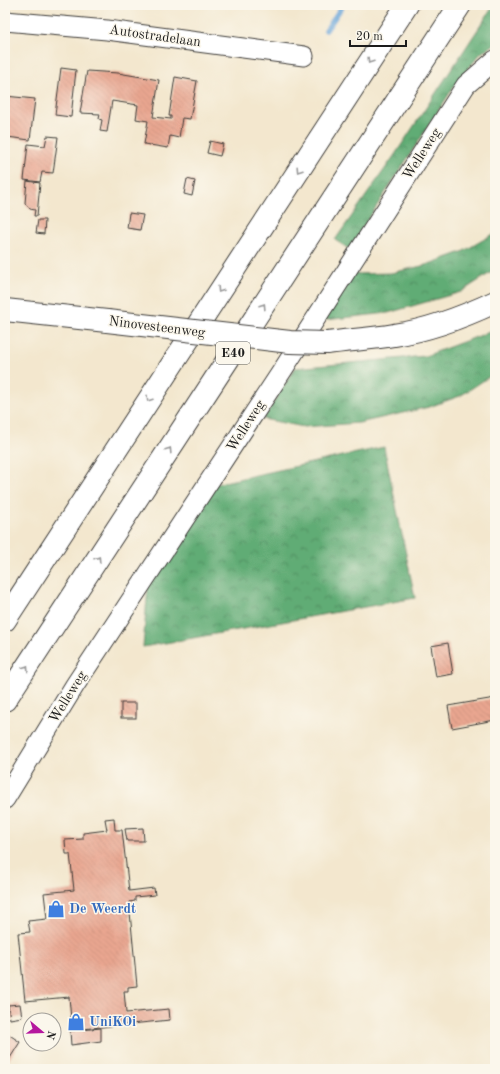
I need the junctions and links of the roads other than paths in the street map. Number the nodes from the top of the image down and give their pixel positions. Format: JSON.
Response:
{"nodes":[{"id":1,"x":407,"y":5,"type":"edge"},
{"id":2,"x":460,"y":5,"type":"edge"},
{"id":3,"x":5,"y":21,"type":"edge"},
{"id":4,"x":304,"y":56,"type":"dead end"},
{"id":5,"x":495,"y":60,"type":"edge"},
{"id":6,"x":495,"y":302,"type":"edge"},
{"id":7,"x":5,"y":310,"type":"edge"},
{"id":8,"x":5,"y":620,"type":"edge"},
{"id":9,"x":5,"y":700,"type":"edge"},
{"id":10,"x":5,"y":799,"type":"edge"}],
"edges":[{"from":1,"to":8,"type":"main road","one_way":true},
{"from":9,"to":2,"type":"main road","number":"E40","one_way":true},
{"from":3,"to":4,"type":"street","name":"Autostradelaan"},
{"from":5,"to":10,"type":"street","name":"Welleweg"},
{"from":6,"to":7,"type":"main road","name":"Ninovesteenweg","bridge":true}]}
